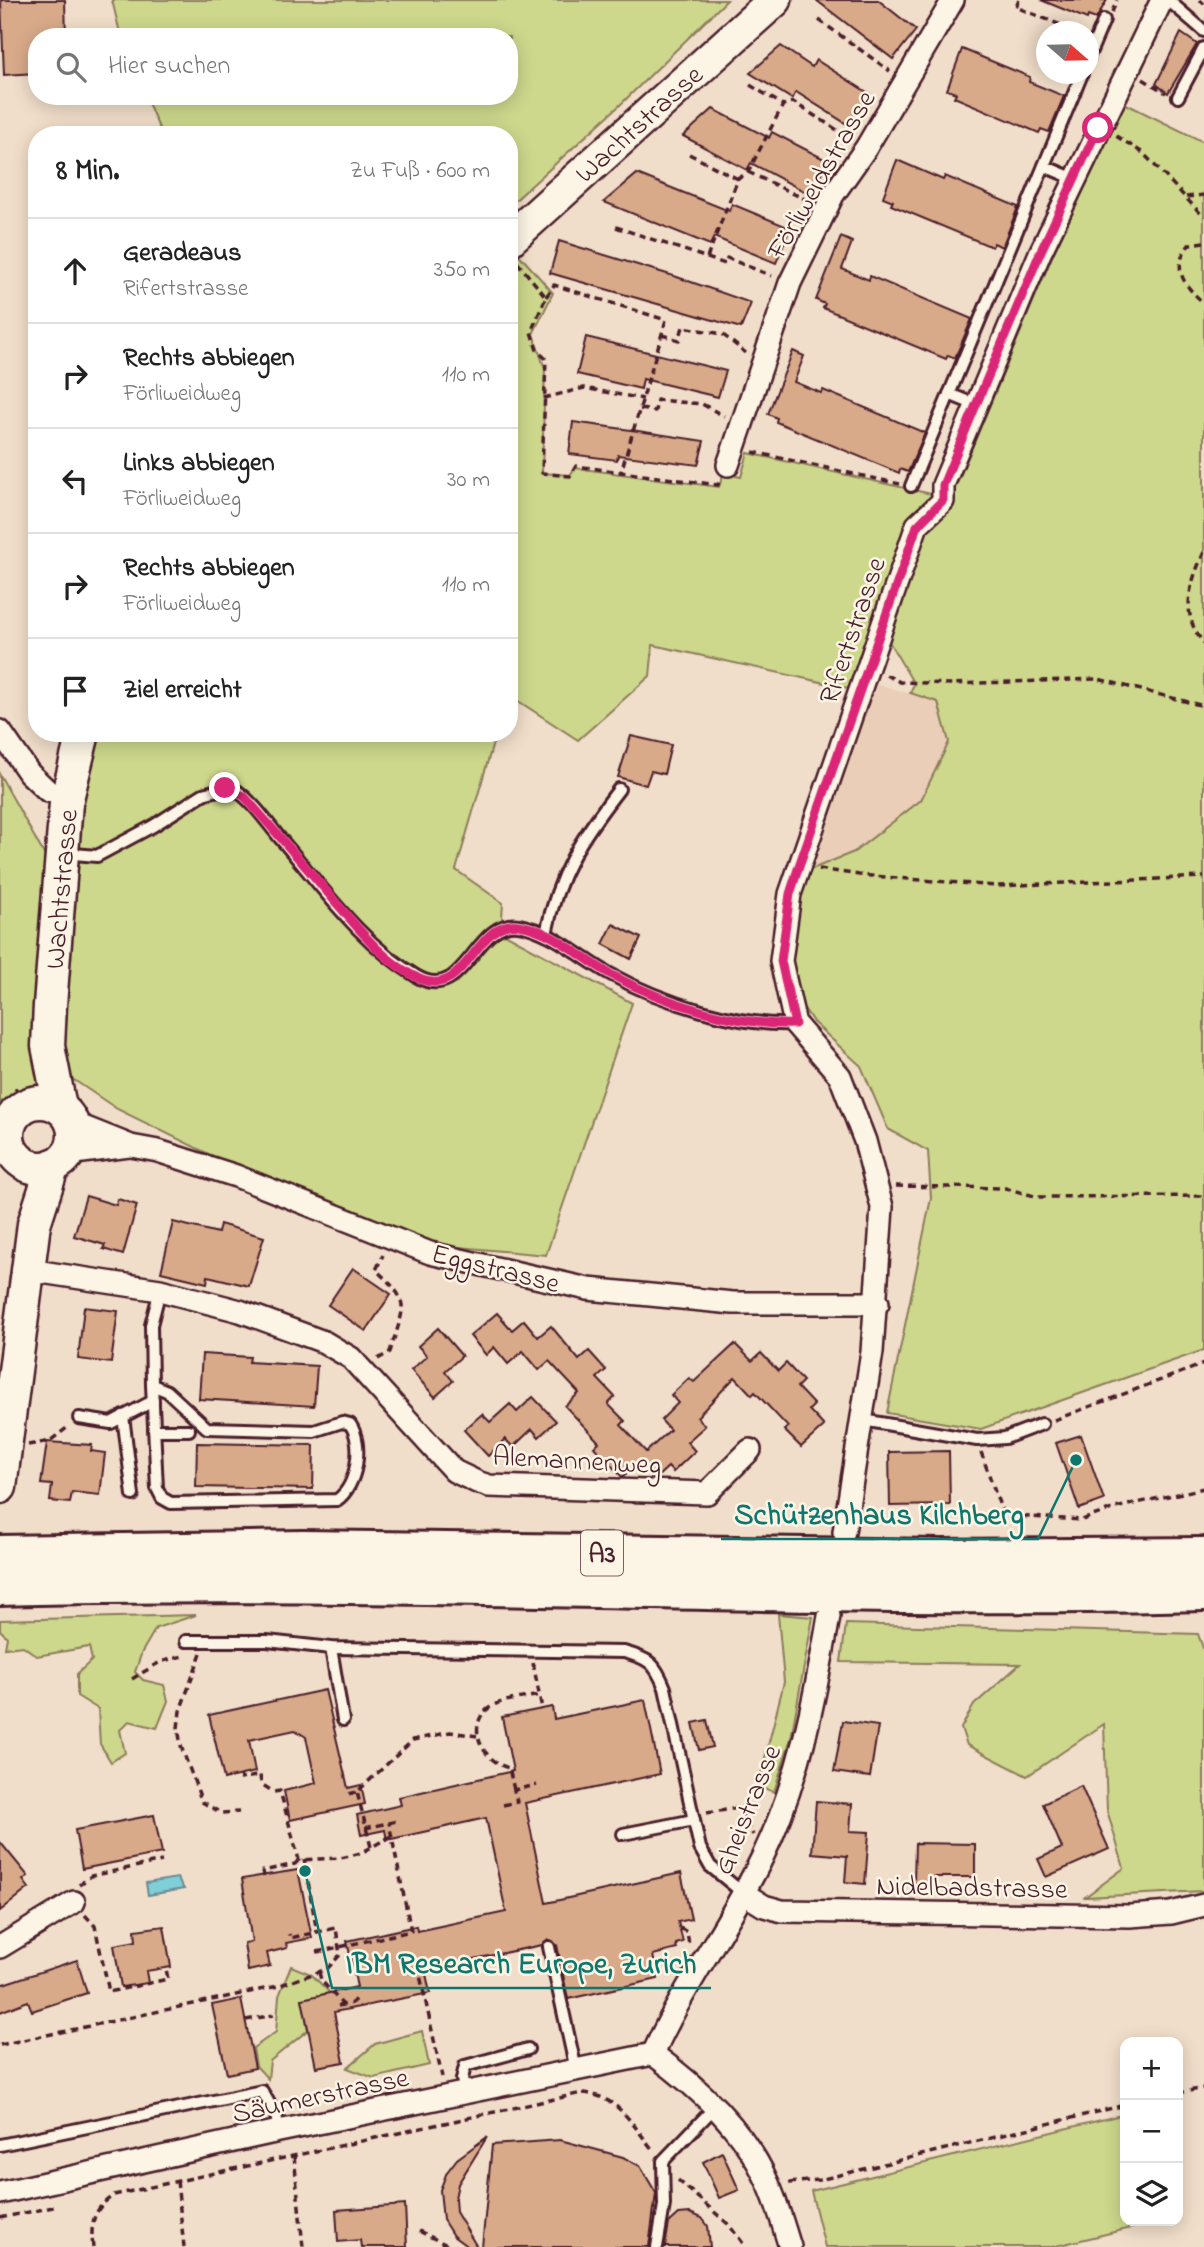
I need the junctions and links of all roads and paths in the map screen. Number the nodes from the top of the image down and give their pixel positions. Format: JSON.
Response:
{"nodes":[{"id":1,"x":953,"y":0,"type":"edge"},
{"id":2,"x":1019,"y":0,"type":"edge"},
{"id":3,"x":1162,"y":0,"type":"edge"},
{"id":4,"x":1168,"y":0,"type":"edge"},
{"id":5,"x":771,"y":2,"type":"edge"},
{"id":6,"x":819,"y":20,"type":"dead end"},
{"id":7,"x":1104,"y":20,"type":"dead end"},
{"id":8,"x":1051,"y":21,"type":"edge"},
{"id":9,"x":1204,"y":31,"type":"edge"},
{"id":10,"x":1099,"y":32,"type":"edge"},
{"id":11,"x":1204,"y":48,"type":"edge"},
{"id":12,"x":906,"y":82,"type":"junction"},
{"id":13,"x":1078,"y":84,"type":"edge"},
{"id":14,"x":750,"y":85,"type":"dead end"},
{"id":15,"x":1155,"y":86,"type":"dead end"},
{"id":16,"x":1173,"y":96,"type":"joint"},
{"id":17,"x":783,"y":105,"type":"junction"},
{"id":18,"x":1098,"y":128,"type":"junction"},
{"id":19,"x":866,"y":148,"type":"junction"},
{"id":20,"x":689,"y":154,"type":"dead end"},
{"id":21,"x":1044,"y":166,"type":"junction"},
{"id":22,"x":748,"y":172,"type":"junction"},
{"id":23,"x":738,"y":179,"type":"junction"},
{"id":24,"x":1074,"y":179,"type":"junction"},
{"id":25,"x":1204,"y":195,"type":"edge"},
{"id":26,"x":1186,"y":197,"type":"junction"},
{"id":27,"x":826,"y":210,"type":"junction"},
{"id":28,"x":1204,"y":217,"type":"edge"},
{"id":29,"x":616,"y":227,"type":"dead end"},
{"id":30,"x":518,"y":232,"type":"edge"},
{"id":31,"x":1204,"y":242,"type":"edge"},
{"id":32,"x":707,"y":258,"type":"junction"},
{"id":33,"x":518,"y":263,"type":"edge"},
{"id":34,"x":790,"y":283,"type":"junction"},
{"id":35,"x":546,"y":297,"type":"junction"},
{"id":36,"x":1204,"y":303,"type":"edge"},
{"id":37,"x":662,"y":335,"type":"junction"},
{"id":38,"x":762,"y":365,"type":"junction"},
{"id":39,"x":949,"y":394,"type":"junction"},
{"id":40,"x":544,"y":398,"type":"junction"},
{"id":41,"x":643,"y":400,"type":"junction"},
{"id":42,"x":976,"y":405,"type":"junction"},
{"id":43,"x":640,"y":409,"type":"junction"},
{"id":44,"x":741,"y":426,"type":"junction"},
{"id":45,"x":747,"y":451,"type":"dead end"},
{"id":46,"x":728,"y":465,"type":"dead end"},
{"id":47,"x":621,"y":472,"type":"junction"},
{"id":48,"x":697,"y":482,"type":"dead end"},
{"id":49,"x":894,"y":482,"type":"dead end"},
{"id":50,"x":911,"y":486,"type":"dead end"},
{"id":51,"x":1204,"y":552,"type":"edge"},
{"id":52,"x":1204,"y":643,"type":"edge"},
{"id":53,"x":869,"y":667,"type":"junction"},
{"id":54,"x":1204,"y":706,"type":"edge"},
{"id":55,"x":0,"y":731,"type":"edge"},
{"id":56,"x":81,"y":742,"type":"edge"},
{"id":57,"x":619,"y":789,"type":"dead end"},
{"id":58,"x":48,"y":791,"type":"dead end"},
{"id":59,"x":61,"y":853,"type":"junction"},
{"id":60,"x":799,"y":866,"type":"junction"},
{"id":61,"x":1204,"y":877,"type":"edge"},
{"id":62,"x":546,"y":934,"type":"junction"},
{"id":63,"x":795,"y":1024,"type":"junction"},
{"id":64,"x":31,"y":1132,"type":"edge"},
{"id":65,"x":131,"y":1146,"type":"junction"},
{"id":66,"x":895,"y":1186,"type":"dead end"},
{"id":67,"x":1204,"y":1196,"type":"edge"},
{"id":68,"x":391,"y":1238,"type":"junction"},
{"id":69,"x":28,"y":1270,"type":"junction"},
{"id":70,"x":160,"y":1290,"type":"junction"},
{"id":71,"x":878,"y":1303,"type":"junction"},
{"id":72,"x":1204,"y":1364,"type":"edge"},
{"id":73,"x":362,"y":1371,"type":"junction"},
{"id":74,"x":152,"y":1385,"type":"junction"},
{"id":75,"x":7,"y":1391,"type":"edge"},
{"id":76,"x":153,"y":1401,"type":"junction"},
{"id":77,"x":123,"y":1416,"type":"junction"},
{"id":78,"x":79,"y":1418,"type":"joint"},
{"id":79,"x":863,"y":1420,"type":"junction"},
{"id":80,"x":1042,"y":1424,"type":"joint"},
{"id":81,"x":154,"y":1430,"type":"junction"},
{"id":82,"x":189,"y":1430,"type":"dead end"},
{"id":83,"x":977,"y":1440,"type":"junction"},
{"id":84,"x":20,"y":1446,"type":"dead end"},
{"id":85,"x":750,"y":1450,"type":"dead end"},
{"id":86,"x":0,"y":1487,"type":"edge"},
{"id":87,"x":1204,"y":1488,"type":"edge"},
{"id":88,"x":133,"y":1495,"type":"dead end"},
{"id":89,"x":844,"y":1532,"type":"dead end"},
{"id":90,"x":0,"y":1555,"type":"edge"},
{"id":91,"x":1204,"y":1557,"type":"edge"},
{"id":92,"x":0,"y":1586,"type":"edge"},
{"id":93,"x":1204,"y":1591,"type":"edge"},
{"id":94,"x":829,"y":1616,"type":"dead end"},
{"id":95,"x":186,"y":1641,"type":"dead end"},
{"id":96,"x":205,"y":1641,"type":"junction"},
{"id":97,"x":331,"y":1648,"type":"junction"},
{"id":98,"x":531,"y":1651,"type":"junction"},
{"id":99,"x":132,"y":1679,"type":"dead end"},
{"id":100,"x":539,"y":1695,"type":"junction"},
{"id":101,"x":542,"y":1709,"type":"dead end"},
{"id":102,"x":343,"y":1720,"type":"dead end"},
{"id":103,"x":477,"y":1736,"type":"junction"},
{"id":104,"x":240,"y":1775,"type":"dead end"},
{"id":105,"x":537,"y":1785,"type":"dead end"},
{"id":106,"x":514,"y":1790,"type":"junction"},
{"id":107,"x":357,"y":1791,"type":"junction"},
{"id":108,"x":349,"y":1794,"type":"dead end"},
{"id":109,"x":503,"y":1805,"type":"dead end"},
{"id":110,"x":239,"y":1812,"type":"dead end"},
{"id":111,"x":694,"y":1817,"type":"junction"},
{"id":112,"x":397,"y":1821,"type":"dead end"},
{"id":113,"x":389,"y":1822,"type":"junction"},
{"id":114,"x":365,"y":1828,"type":"junction"},
{"id":115,"x":623,"y":1834,"type":"dead end"},
{"id":116,"x":391,"y":1836,"type":"junction"},
{"id":117,"x":371,"y":1847,"type":"junction"},
{"id":118,"x":764,"y":1855,"type":"junction"},
{"id":119,"x":301,"y":1859,"type":"junction"},
{"id":120,"x":162,"y":1861,"type":"dead end"},
{"id":121,"x":264,"y":1877,"type":"dead end"},
{"id":122,"x":743,"y":1893,"type":"junction"},
{"id":123,"x":74,"y":1902,"type":"junction"},
{"id":124,"x":1204,"y":1905,"type":"edge"},
{"id":125,"x":680,"y":1928,"type":"dead end"},
{"id":126,"x":317,"y":1932,"type":"junction"},
{"id":127,"x":289,"y":1934,"type":"dead end"},
{"id":128,"x":0,"y":1947,"type":"edge"},
{"id":129,"x":340,"y":1947,"type":"junction"},
{"id":130,"x":549,"y":1947,"type":"dead end"},
{"id":131,"x":317,"y":1952,"type":"dead end"},
{"id":132,"x":692,"y":1957,"type":"dead end"},
{"id":133,"x":418,"y":1966,"type":"dead end"},
{"id":134,"x":166,"y":1969,"type":"dead end"},
{"id":135,"x":319,"y":1972,"type":"junction"},
{"id":136,"x":356,"y":1998,"type":"dead end"},
{"id":137,"x":274,"y":2015,"type":"dead end"},
{"id":138,"x":246,"y":2020,"type":"dead end"},
{"id":139,"x":0,"y":2045,"type":"edge"},
{"id":140,"x":528,"y":2049,"type":"dead end"},
{"id":141,"x":653,"y":2054,"type":"junction"},
{"id":142,"x":576,"y":2070,"type":"junction"},
{"id":143,"x":443,"y":2081,"type":"dead end"},
{"id":144,"x":1204,"y":2088,"type":"edge"},
{"id":145,"x":465,"y":2092,"type":"junction"},
{"id":146,"x":1183,"y":2092,"type":"edge"},
{"id":147,"x":1120,"y":2106,"type":"edge"},
{"id":148,"x":715,"y":2107,"type":"junction"},
{"id":149,"x":277,"y":2123,"type":"junction"},
{"id":150,"x":0,"y":2146,"type":"edge"},
{"id":151,"x":293,"y":2155,"type":"junction"},
{"id":152,"x":663,"y":2161,"type":"junction"},
{"id":153,"x":177,"y":2181,"type":"junction"},
{"id":154,"x":781,"y":2184,"type":"dead end"},
{"id":155,"x":0,"y":2193,"type":"edge"},
{"id":156,"x":58,"y":2206,"type":"dead end"},
{"id":157,"x":0,"y":2218,"type":"edge"},
{"id":158,"x":419,"y":2231,"type":"dead end"},
{"id":159,"x":93,"y":2247,"type":"edge"},
{"id":160,"x":184,"y":2247,"type":"edge"},
{"id":161,"x":303,"y":2247,"type":"edge"},
{"id":162,"x":451,"y":2247,"type":"edge"},
{"id":163,"x":657,"y":2247,"type":"edge"},
{"id":164,"x":746,"y":2247,"type":"edge"},
{"id":165,"x":790,"y":2247,"type":"edge"}],
"edges":[{"from":1,"to":12,"type":"street","name":"Förliweidstrasse"},
{"from":2,"to":8,"type":"path"},
{"from":3,"to":18,"type":"street","name":"Rifertstrasse"},
{"from":4,"to":9,"type":"lane"},
{"from":5,"to":30,"type":"main road","name":"Wachtstrasse"},
{"from":6,"to":12,"type":"path"},
{"from":7,"to":10,"type":"lane"},
{"from":11,"to":16,"type":"lane"},
{"from":12,"to":19,"type":"street","name":"Förliweidstrasse"},
{"from":13,"to":21,"type":"lane"},
{"from":14,"to":17,"type":"path"},
{"from":15,"to":16,"type":"path"},
{"from":17,"to":19,"type":"path"},
{"from":17,"to":22,"type":"path"},
{"from":18,"to":24,"type":"street","name":"Rifertstrasse"},
{"from":18,"to":26,"type":"path"},
{"from":19,"to":27,"type":"street","name":"Förliweidstrasse"},
{"from":20,"to":23,"type":"path"},
{"from":21,"to":24,"type":"lane"},
{"from":21,"to":39,"type":"lane"},
{"from":22,"to":23,"type":"path"},
{"from":22,"to":27,"type":"path"},
{"from":23,"to":32,"type":"path"},
{"from":24,"to":42,"type":"street","name":"Rifertstrasse"},
{"from":25,"to":26,"type":"path"},
{"from":26,"to":28,"type":"path"},
{"from":27,"to":34,"type":"street","name":"Förliweidstrasse"},
{"from":29,"to":32,"type":"path"},
{"from":31,"to":36,"type":"path"},
{"from":32,"to":34,"type":"path"},
{"from":33,"to":35,"type":"path"},
{"from":34,"to":38,"type":"street","name":"Förliweidstrasse"},
{"from":35,"to":37,"type":"path"},
{"from":35,"to":40,"type":"path"},
{"from":37,"to":38,"type":"path"},
{"from":37,"to":41,"type":"path"},
{"from":38,"to":44,"type":"street","name":"Förliweidstrasse"},
{"from":39,"to":42,"type":"lane"},
{"from":39,"to":50,"type":"lane"},
{"from":40,"to":41,"type":"path"},
{"from":40,"to":47,"type":"path"},
{"from":41,"to":43,"type":"path"},
{"from":42,"to":53,"type":"street","name":"Rifertstrasse"},
{"from":43,"to":44,"type":"path"},
{"from":43,"to":47,"type":"path"},
{"from":44,"to":46,"type":"street","name":"Förliweidstrasse"},
{"from":45,"to":49,"type":"path"},
{"from":47,"to":48,"type":"path"},
{"from":51,"to":52,"type":"path"},
{"from":53,"to":54,"type":"path"},
{"from":53,"to":60,"type":"street","name":"Rifertstrasse"},
{"from":55,"to":58,"type":"street"},
{"from":56,"to":59,"type":"main road","name":"Wachtstrasse"},
{"from":57,"to":62,"type":"lane"},
{"from":59,"to":62,"type":"lane"},
{"from":59,"to":64,"type":"main road","name":"Wachtstrasse"},
{"from":60,"to":61,"type":"path"},
{"from":60,"to":63,"type":"street","name":"Rifertstrasse"},
{"from":62,"to":63,"type":"lane"},
{"from":63,"to":71,"type":"street","name":"Rifertstrasse"},
{"from":64,"to":65,"type":"street","name":"Eggstrasse"},
{"from":64,"to":65,"type":"street","name":"Eggstrasse"},
{"from":64,"to":69,"type":"main road","name":"Wachtstrasse"},
{"from":65,"to":68,"type":"street","name":"Eggstrasse"},
{"from":66,"to":67,"type":"path"},
{"from":68,"to":71,"type":"street","name":"Eggstrasse"},
{"from":68,"to":73,"type":"path"},
{"from":69,"to":70,"type":"street","name":"Alemannenweg"},
{"from":69,"to":75,"type":"main road","name":"Wachtstrasse"},
{"from":70,"to":73,"type":"street","name":"Alemannenweg"},
{"from":70,"to":74,"type":"lane"},
{"from":71,"to":79,"type":"street"},
{"from":72,"to":80,"type":"path"},
{"from":73,"to":85,"type":"street","name":"Alemannenweg"},
{"from":74,"to":76,"type":"lane"},
{"from":74,"to":81,"type":"lane"},
{"from":75,"to":86,"type":"main road","name":"Wachtstrasse"},
{"from":76,"to":77,"type":"lane"},
{"from":76,"to":81,"type":"lane"},
{"from":77,"to":78,"type":"lane"},
{"from":77,"to":88,"type":"lane"},
{"from":78,"to":84,"type":"path"},
{"from":79,"to":83,"type":"lane"},
{"from":79,"to":89,"type":"street"},
{"from":80,"to":83,"type":"lane"},
{"from":81,"to":82,"type":"lane"},
{"from":83,"to":87,"type":"path"},
{"from":90,"to":91,"type":"highway","number":"A3"},
{"from":92,"to":93,"type":"highway","number":"A3"},
{"from":94,"to":118,"type":"street","name":"Gheistrasse"},
{"from":95,"to":96,"type":"lane"},
{"from":96,"to":97,"type":"lane"},
{"from":96,"to":99,"type":"path"},
{"from":96,"to":110,"type":"path"},
{"from":97,"to":98,"type":"lane"},
{"from":97,"to":102,"type":"lane"},
{"from":98,"to":100,"type":"path"},
{"from":98,"to":111,"type":"lane"},
{"from":100,"to":101,"type":"path"},
{"from":100,"to":103,"type":"path"},
{"from":103,"to":106,"type":"path"},
{"from":103,"to":107,"type":"path"},
{"from":104,"to":119,"type":"path"},
{"from":105,"to":106,"type":"path"},
{"from":106,"to":109,"type":"path"},
{"from":107,"to":108,"type":"path"},
{"from":107,"to":114,"type":"path"},
{"from":111,"to":115,"type":"lane"},
{"from":111,"to":118,"type":"path"},
{"from":111,"to":122,"type":"lane"},
{"from":112,"to":113,"type":"path"},
{"from":113,"to":114,"type":"path"},
{"from":113,"to":116,"type":"path"},
{"from":114,"to":117,"type":"path"},
{"from":116,"to":117,"type":"path"},
{"from":116,"to":129,"type":"path"},
{"from":117,"to":119,"type":"path"},
{"from":118,"to":122,"type":"street","name":"Gheistrasse"},
{"from":119,"to":121,"type":"path"},
{"from":119,"to":126,"type":"path"},
{"from":120,"to":123,"type":"path"},
{"from":122,"to":124,"type":"street","name":"Nidelbadstrasse"},
{"from":122,"to":141,"type":"street","name":"Gheistrasse"},
{"from":123,"to":128,"type":"street"},
{"from":123,"to":134,"type":"path"},
{"from":125,"to":132,"type":"path"},
{"from":126,"to":127,"type":"path"},
{"from":126,"to":129,"type":"path"},
{"from":129,"to":131,"type":"path"},
{"from":129,"to":135,"type":"path"},
{"from":130,"to":142,"type":"lane"},
{"from":133,"to":143,"type":"path"},
{"from":135,"to":136,"type":"path"},
{"from":135,"to":139,"type":"path"},
{"from":137,"to":138,"type":"path"},
{"from":140,"to":145,"type":"lane"},
{"from":141,"to":142,"type":"street","name":"Säumerstrasse"},
{"from":141,"to":148,"type":"street"},
{"from":142,"to":145,"type":"street","name":"Säumerstrasse"},
{"from":144,"to":146,"type":"path"},
{"from":145,"to":149,"type":"street","name":"Säumerstrasse"},
{"from":147,"to":154,"type":"path"},
{"from":148,"to":152,"type":"lane"},
{"from":148,"to":165,"type":"street"},
{"from":149,"to":150,"type":"lane"},
{"from":149,"to":155,"type":"street","name":"Säumerstrasse"},
{"from":151,"to":152,"type":"path"},
{"from":151,"to":153,"type":"path"},
{"from":151,"to":161,"type":"path"},
{"from":152,"to":163,"type":"lane"},
{"from":152,"to":164,"type":"path"},
{"from":153,"to":159,"type":"path"},
{"from":153,"to":160,"type":"path"},
{"from":156,"to":157,"type":"path"},
{"from":158,"to":162,"type":"path"}]}
